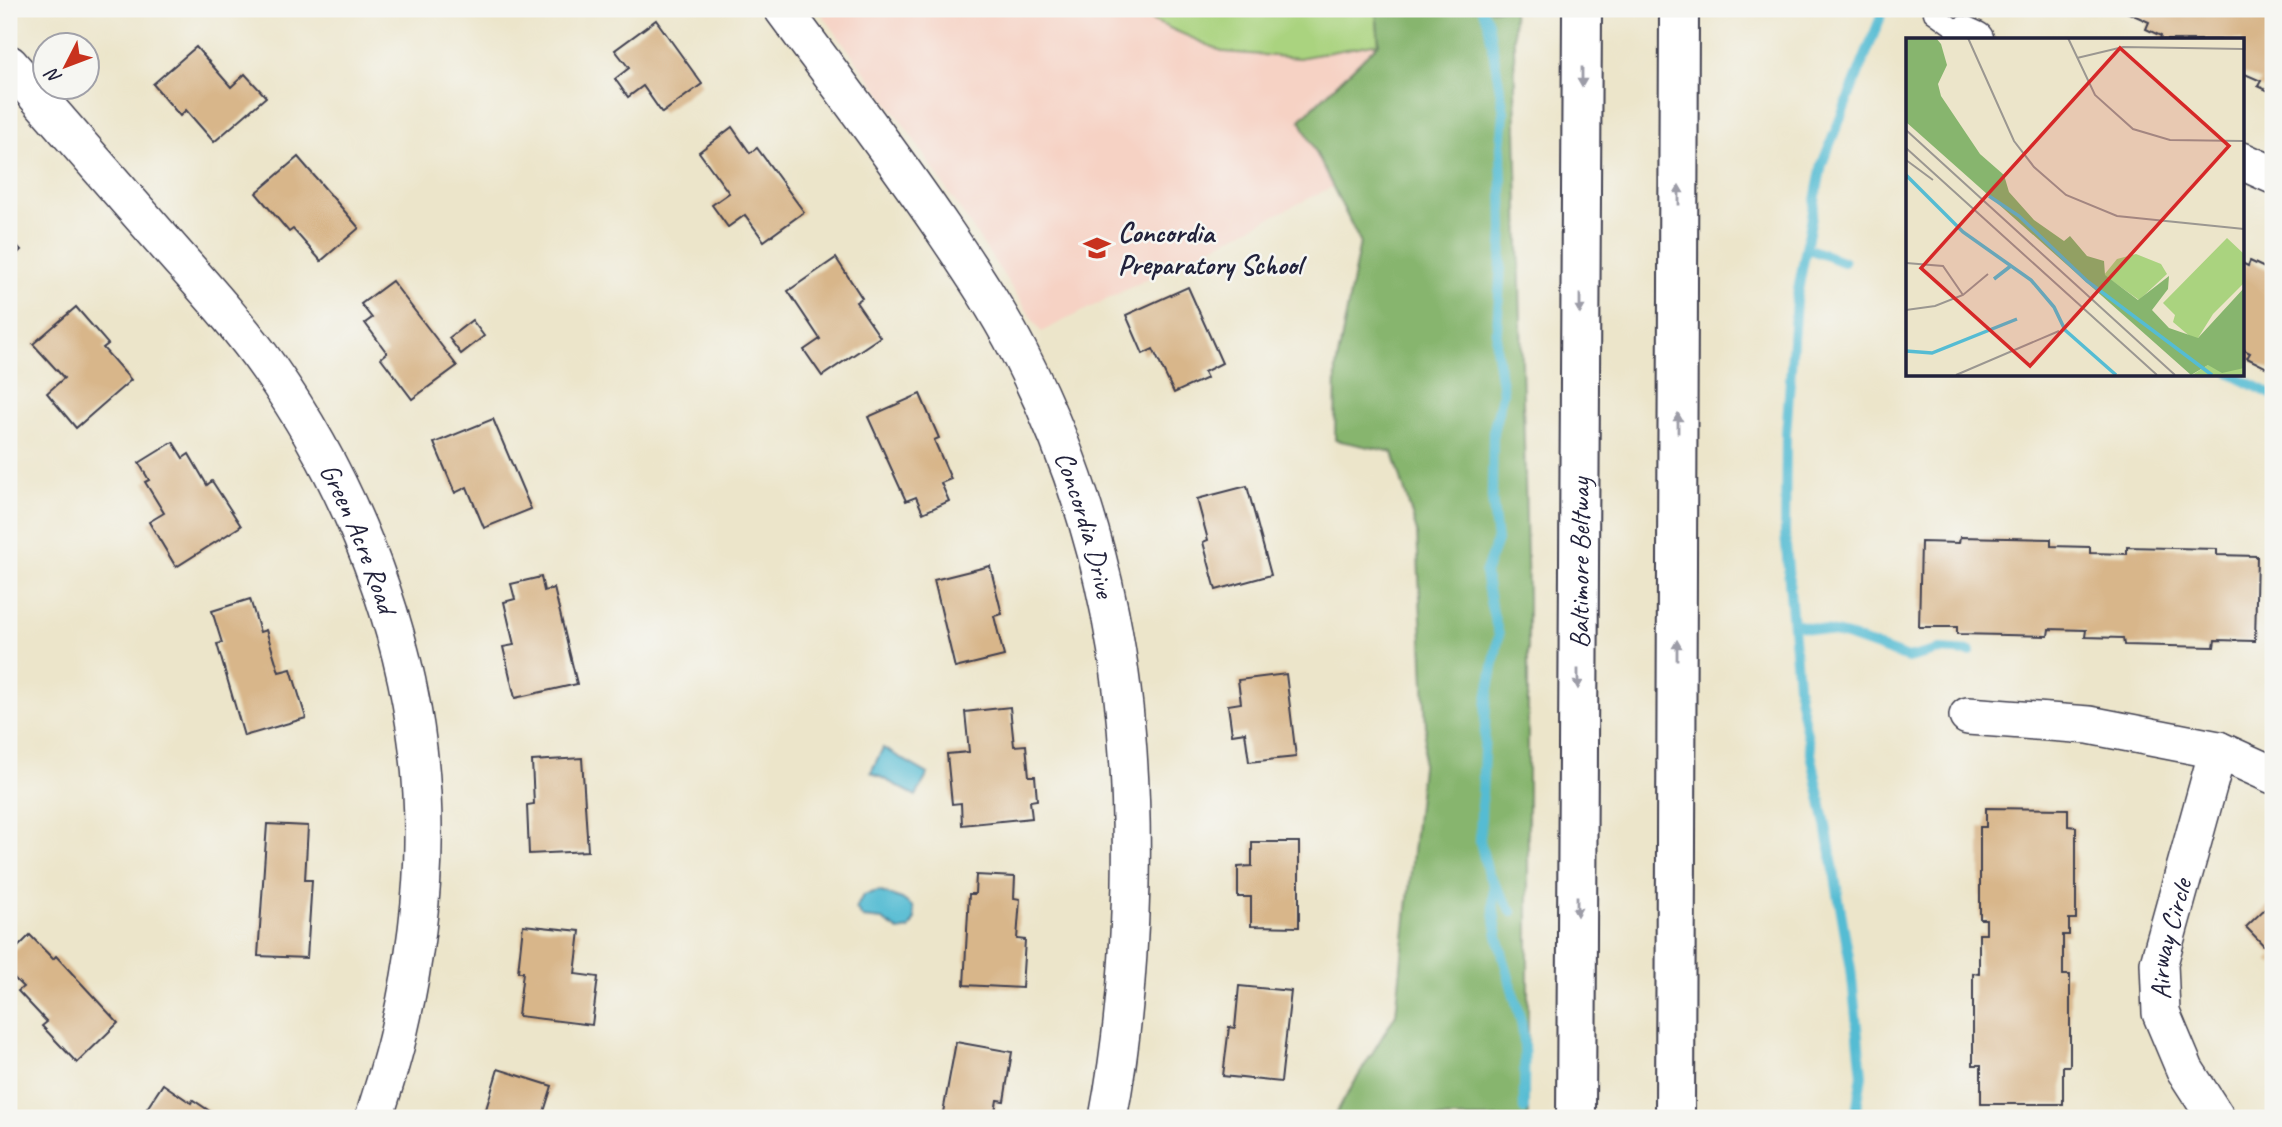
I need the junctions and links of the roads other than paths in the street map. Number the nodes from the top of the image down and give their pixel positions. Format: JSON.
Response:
{"nodes":[{"id":1,"x":783,"y":9,"type":"edge"},
{"id":2,"x":1582,"y":9,"type":"edge"},
{"id":3,"x":1679,"y":9,"type":"edge"},
{"id":4,"x":1933,"y":13,"type":"dead end"},
{"id":5,"x":1969,"y":38,"type":"edge"},
{"id":6,"x":9,"y":64,"type":"edge"},
{"id":7,"x":2244,"y":162,"type":"edge"},
{"id":8,"x":2273,"y":175,"type":"edge"},
{"id":9,"x":1968,"y":716,"type":"dead end"},
{"id":10,"x":1676,"y":718,"type":"junction"},
{"id":11,"x":2218,"y":750,"type":"junction"},
{"id":12,"x":2273,"y":775,"type":"edge"},
{"id":13,"x":374,"y":1118,"type":"edge"},
{"id":14,"x":1108,"y":1118,"type":"edge"},
{"id":15,"x":1576,"y":1118,"type":"edge"},
{"id":16,"x":1675,"y":1118,"type":"edge"},
{"id":17,"x":1699,"y":1118,"type":"edge"},
{"id":18,"x":2216,"y":1118,"type":"edge"}],
"edges":[{"from":1,"to":14,"type":"street","name":"Concordia Drive"},
{"from":2,"to":15,"type":"highway","name":"Baltimore Beltway","one_way":true},
{"from":10,"to":3,"type":"highway","one_way":true},
{"from":4,"to":5,"type":"lane"},
{"from":6,"to":13,"type":"street","name":"Green Acre Road"},
{"from":7,"to":8,"type":"street"},
{"from":9,"to":11,"type":"street"},
{"from":10,"to":16,"type":"highway"},
{"from":10,"to":17,"type":"highway"},
{"from":11,"to":12,"type":"street"},
{"from":11,"to":18,"type":"street","name":"Airway Circle"}]}
